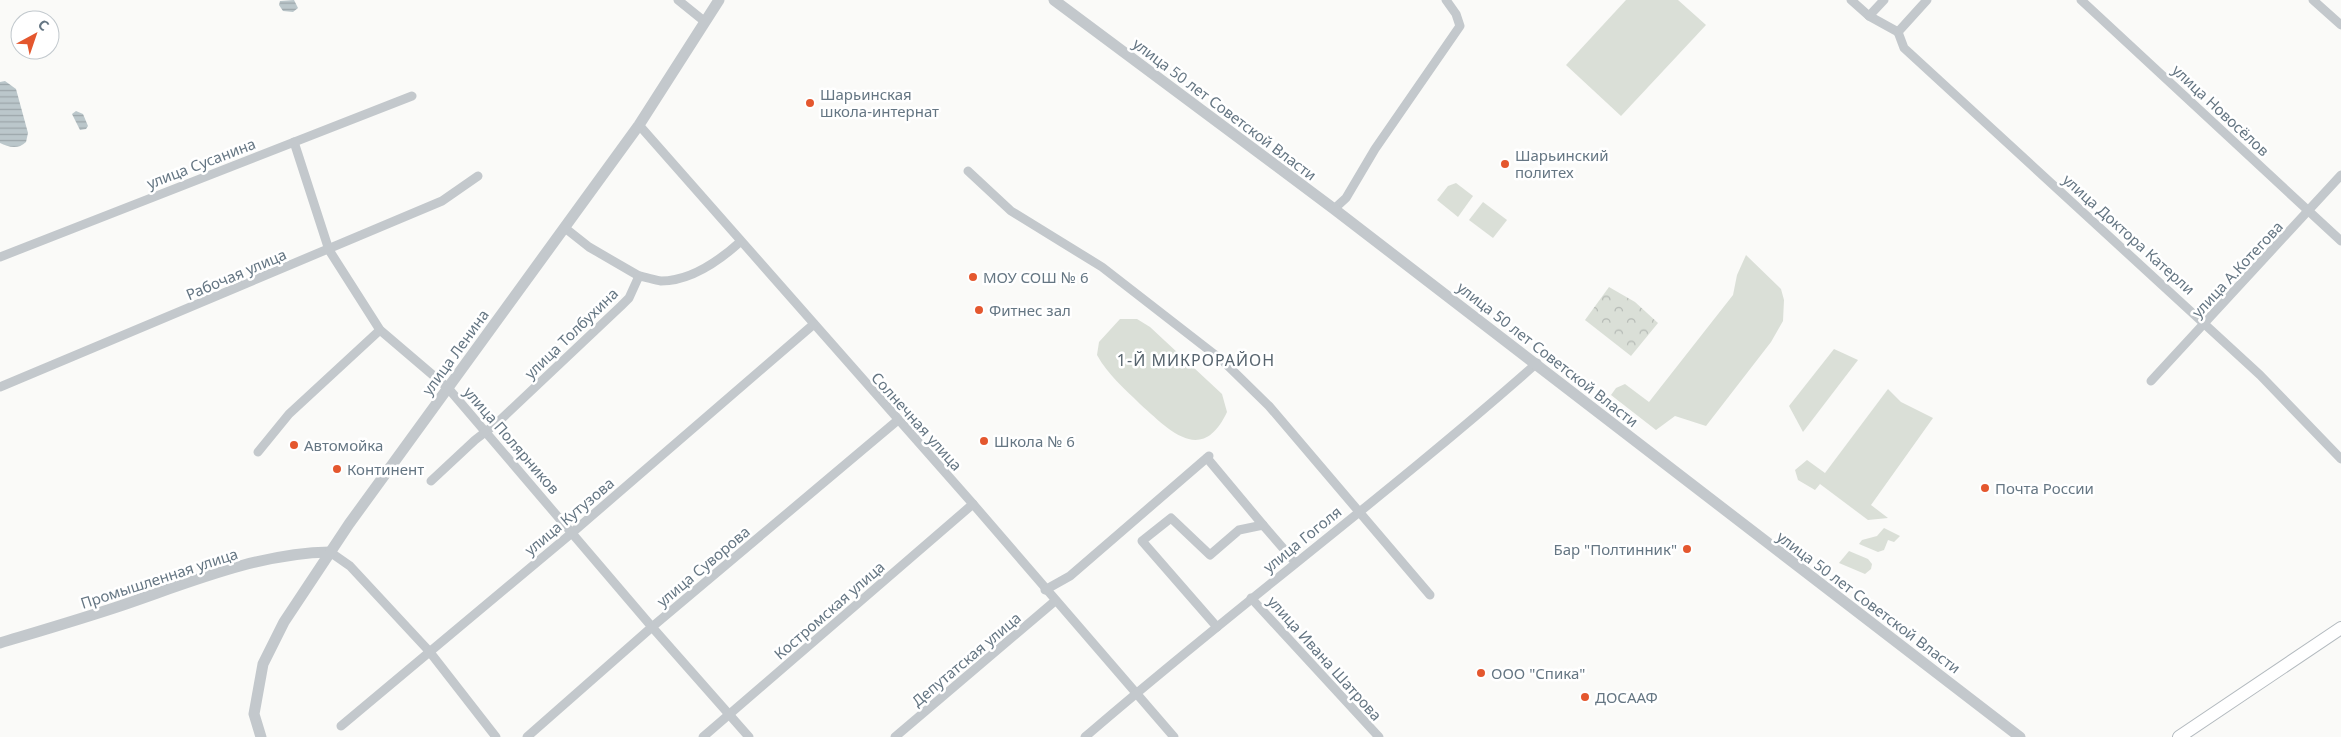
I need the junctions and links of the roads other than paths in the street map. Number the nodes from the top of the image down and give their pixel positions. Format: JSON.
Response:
{"nodes":[{"id":1,"x":678,"y":0,"type":"edge"},
{"id":2,"x":719,"y":0,"type":"edge"},
{"id":3,"x":1054,"y":0,"type":"edge"},
{"id":4,"x":1446,"y":0,"type":"edge"},
{"id":5,"x":1851,"y":0,"type":"edge"},
{"id":6,"x":1884,"y":0,"type":"edge"},
{"id":7,"x":1927,"y":0,"type":"edge"},
{"id":8,"x":2081,"y":0,"type":"edge"},
{"id":9,"x":2313,"y":0,"type":"edge"},
{"id":10,"x":1869,"y":16,"type":"junction"},
{"id":11,"x":704,"y":22,"type":"junction"},
{"id":12,"x":2341,"y":26,"type":"edge"},
{"id":13,"x":1898,"y":32,"type":"junction"},
{"id":14,"x":412,"y":96,"type":"dead end"},
{"id":15,"x":639,"y":125,"type":"junction"},
{"id":16,"x":294,"y":142,"type":"junction"},
{"id":17,"x":968,"y":171,"type":"dead end"},
{"id":18,"x":2341,"y":175,"type":"edge"},
{"id":19,"x":478,"y":176,"type":"dead end"},
{"id":20,"x":1334,"y":209,"type":"junction"},
{"id":21,"x":2309,"y":212,"type":"junction"},
{"id":22,"x":565,"y":228,"type":"junction"},
{"id":23,"x":2341,"y":241,"type":"edge"},
{"id":24,"x":740,"y":242,"type":"junction"},
{"id":25,"x":328,"y":250,"type":"junction"},
{"id":26,"x":0,"y":257,"type":"edge"},
{"id":27,"x":638,"y":276,"type":"junction"},
{"id":28,"x":814,"y":324,"type":"junction"},
{"id":29,"x":2205,"y":324,"type":"junction"},
{"id":30,"x":380,"y":330,"type":"junction"},
{"id":31,"x":1537,"y":364,"type":"junction"},
{"id":32,"x":2151,"y":381,"type":"dead end"},
{"id":33,"x":0,"y":387,"type":"edge"},
{"id":34,"x":448,"y":388,"type":"junction"},
{"id":35,"x":898,"y":420,"type":"junction"},
{"id":36,"x":485,"y":432,"type":"junction"},
{"id":37,"x":258,"y":452,"type":"dead end"},
{"id":38,"x":2341,"y":458,"type":"edge"},
{"id":39,"x":431,"y":481,"type":"dead end"},
{"id":40,"x":973,"y":504,"type":"junction"},
{"id":41,"x":1358,"y":512,"type":"junction"},
{"id":42,"x":1263,"y":525,"type":"junction"},
{"id":43,"x":572,"y":532,"type":"junction"},
{"id":44,"x":330,"y":552,"type":"junction"},
{"id":45,"x":1295,"y":562,"type":"junction"},
{"id":46,"x":1045,"y":590,"type":"junction"},
{"id":47,"x":1430,"y":595,"type":"dead end"},
{"id":48,"x":1251,"y":598,"type":"junction"},
{"id":49,"x":1056,"y":601,"type":"junction"},
{"id":50,"x":652,"y":627,"type":"junction"},
{"id":51,"x":1217,"y":627,"type":"junction"},
{"id":52,"x":2341,"y":628,"type":"edge"},
{"id":53,"x":0,"y":643,"type":"edge"},
{"id":54,"x":429,"y":650,"type":"junction"},
{"id":55,"x":1135,"y":694,"type":"junction"},
{"id":56,"x":729,"y":715,"type":"junction"},
{"id":57,"x":341,"y":726,"type":"dead end"},
{"id":58,"x":261,"y":737,"type":"edge"},
{"id":59,"x":496,"y":737,"type":"edge"},
{"id":60,"x":527,"y":737,"type":"edge"},
{"id":61,"x":703,"y":737,"type":"edge"},
{"id":62,"x":748,"y":737,"type":"edge"},
{"id":63,"x":895,"y":737,"type":"edge"},
{"id":64,"x":1085,"y":737,"type":"edge"},
{"id":65,"x":1174,"y":737,"type":"edge"},
{"id":66,"x":1379,"y":737,"type":"edge"},
{"id":67,"x":2020,"y":737,"type":"edge"},
{"id":68,"x":2179,"y":737,"type":"edge"}],
"edges":[{"from":1,"to":11,"type":"street"},
{"from":2,"to":11,"type":"street","name":"улица Ленина"},
{"from":3,"to":20,"type":"street","name":"улица 50 лет Советской Власти"},
{"from":4,"to":20,"type":"street"},
{"from":5,"to":10,"type":"street"},
{"from":6,"to":10,"type":"street"},
{"from":7,"to":13,"type":"street"},
{"from":8,"to":21,"type":"street","name":"улица Новосёлов"},
{"from":9,"to":12,"type":"street"},
{"from":10,"to":13,"type":"street"},
{"from":11,"to":15,"type":"street","name":"улица Ленина"},
{"from":13,"to":29,"type":"street","name":"улица Доктора Катерли"},
{"from":14,"to":16,"type":"street","name":"улица Сусанина"},
{"from":15,"to":22,"type":"street","name":"улица Ленина"},
{"from":15,"to":24,"type":"street","name":"Солнечная улица"},
{"from":16,"to":25,"type":"street","name":"улица Полярников"},
{"from":16,"to":26,"type":"street","name":"улица Сусанина"},
{"from":17,"to":41,"type":"street"},
{"from":18,"to":21,"type":"street","name":"улица А.Котегова"},
{"from":19,"to":25,"type":"street","name":"Рабочая улица"},
{"from":20,"to":31,"type":"street","name":"улица 50 лет Советской Власти"},
{"from":21,"to":23,"type":"street","name":"улица Новосёлов"},
{"from":21,"to":29,"type":"street","name":"улица А.Котегова"},
{"from":22,"to":27,"type":"street"},
{"from":22,"to":34,"type":"street","name":"улица Ленина"},
{"from":24,"to":27,"type":"street"},
{"from":24,"to":28,"type":"street","name":"Солнечная улица"},
{"from":25,"to":30,"type":"street","name":"улица Полярников"},
{"from":25,"to":33,"type":"street","name":"Рабочая улица"},
{"from":27,"to":36,"type":"street","name":"улица Толбухина"},
{"from":28,"to":35,"type":"street","name":"Солнечная улица"},
{"from":28,"to":43,"type":"street","name":"улица Кутузова"},
{"from":29,"to":32,"type":"street","name":"улица А.Котегова"},
{"from":29,"to":38,"type":"street","name":"улица Доктора Катерли"},
{"from":30,"to":34,"type":"street","name":"улица Полярников"},
{"from":30,"to":37,"type":"street"},
{"from":31,"to":41,"type":"street","name":"улица Гоголя"},
{"from":31,"to":67,"type":"street","name":"улица 50 лет Советской Власти"},
{"from":34,"to":36,"type":"street","name":"улица Полярников"},
{"from":34,"to":44,"type":"street","name":"улица Ленина"},
{"from":35,"to":40,"type":"street","name":"Солнечная улица"},
{"from":35,"to":50,"type":"street","name":"улица Суворова"},
{"from":36,"to":39,"type":"street","name":"улица Толбухина"},
{"from":36,"to":43,"type":"street","name":"улица Полярников"},
{"from":40,"to":46,"type":"street","name":"Солнечная улица"},
{"from":40,"to":56,"type":"street","name":"Костромская улица"},
{"from":41,"to":45,"type":"street","name":"улица Гоголя"},
{"from":41,"to":47,"type":"street"},
{"from":42,"to":45,"type":"street"},
{"from":42,"to":46,"type":"street"},
{"from":42,"to":51,"type":"street"},
{"from":43,"to":50,"type":"street","name":"улица Полярников"},
{"from":43,"to":54,"type":"street","name":"улица Кутузова"},
{"from":44,"to":53,"type":"street","name":"Промышленная улица"},
{"from":44,"to":54,"type":"street"},
{"from":44,"to":58,"type":"street","name":"улица Ленина"},
{"from":45,"to":48,"type":"street","name":"улица Гоголя"},
{"from":46,"to":49,"type":"street","name":"Солнечная улица"},
{"from":48,"to":51,"type":"street","name":"улица Гоголя"},
{"from":48,"to":66,"type":"street","name":"улица Ивана Шатрова"},
{"from":49,"to":55,"type":"street","name":"Солнечная улица"},
{"from":49,"to":63,"type":"street","name":"Депутатская улица"},
{"from":50,"to":56,"type":"street","name":"улица Полярников"},
{"from":50,"to":60,"type":"street","name":"улица Суворова"},
{"from":51,"to":55,"type":"street","name":"улица Гоголя"},
{"from":52,"to":68,"type":"main road"},
{"from":54,"to":57,"type":"street","name":"улица Кутузова"},
{"from":54,"to":59,"type":"street"},
{"from":55,"to":64,"type":"street","name":"улица Гоголя"},
{"from":55,"to":65,"type":"street","name":"Солнечная улица"},
{"from":56,"to":61,"type":"street","name":"Костромская улица"},
{"from":56,"to":62,"type":"street","name":"улица Полярников"}]}
